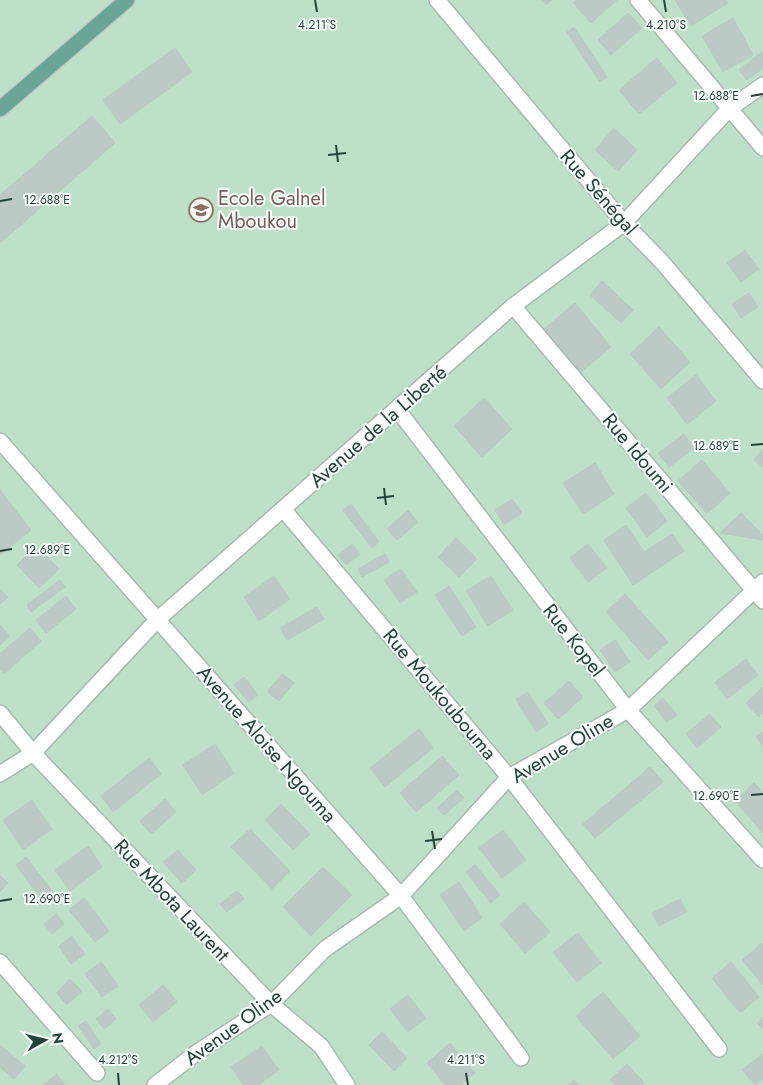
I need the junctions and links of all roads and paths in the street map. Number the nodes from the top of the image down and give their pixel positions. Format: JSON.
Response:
{"nodes":[{"id":1,"x":127,"y":0,"type":"edge"},
{"id":2,"x":437,"y":0,"type":"edge"},
{"id":3,"x":638,"y":0,"type":"edge"},
{"id":4,"x":763,"y":85,"type":"edge"},
{"id":5,"x":0,"y":109,"type":"edge"},
{"id":6,"x":729,"y":109,"type":"junction"},
{"id":7,"x":763,"y":148,"type":"edge"},
{"id":8,"x":624,"y":223,"type":"junction"},
{"id":9,"x":514,"y":306,"type":"junction"},
{"id":10,"x":763,"y":381,"type":"edge"},
{"id":11,"x":397,"y":409,"type":"junction"},
{"id":12,"x":0,"y":441,"type":"edge"},
{"id":13,"x":284,"y":509,"type":"junction"},
{"id":14,"x":760,"y":591,"type":"edge"},
{"id":15,"x":157,"y":620,"type":"junction"},
{"id":16,"x":628,"y":710,"type":"junction"},
{"id":17,"x":0,"y":713,"type":"edge"},
{"id":18,"x":34,"y":753,"type":"junction"},
{"id":19,"x":0,"y":774,"type":"edge"},
{"id":20,"x":509,"y":777,"type":"junction"},
{"id":21,"x":763,"y":860,"type":"edge"},
{"id":22,"x":401,"y":896,"type":"junction"},
{"id":23,"x":0,"y":962,"type":"edge"},
{"id":24,"x":270,"y":1004,"type":"junction"},
{"id":25,"x":719,"y":1050,"type":"dead end"},
{"id":26,"x":521,"y":1058,"type":"dead end"},
{"id":27,"x":97,"y":1073,"type":"dead end"},
{"id":28,"x":155,"y":1085,"type":"edge"},
{"id":29,"x":347,"y":1085,"type":"edge"}],
"edges":[{"from":1,"to":5,"type":"main road"},
{"from":2,"to":8,"type":"street","name":"Rue Sénégal"},
{"from":3,"to":6,"type":"street"},
{"from":4,"to":6,"type":"street","name":"Avenue de la Liberté"},
{"from":6,"to":7,"type":"street"},
{"from":6,"to":8,"type":"street","name":"Avenue de la Liberté"},
{"from":8,"to":9,"type":"street","name":"Avenue de la Liberté"},
{"from":8,"to":10,"type":"street","name":"Rue Sénégal"},
{"from":9,"to":11,"type":"street","name":"Avenue de la Liberté"},
{"from":9,"to":14,"type":"street","name":"Rue Idoumi"},
{"from":11,"to":13,"type":"street","name":"Avenue de la Liberté"},
{"from":11,"to":16,"type":"street","name":"Rue Kopel"},
{"from":12,"to":15,"type":"street","name":"Avenue Aloise Ngouma"},
{"from":13,"to":15,"type":"street","name":"Avenue de la Liberté"},
{"from":13,"to":20,"type":"street","name":"Rue Moukoubouma"},
{"from":14,"to":16,"type":"street","name":"Avenue Oline"},
{"from":15,"to":18,"type":"street","name":"Avenue de la Liberté"},
{"from":15,"to":22,"type":"street","name":"Avenue Aloise Ngouma"},
{"from":16,"to":20,"type":"street","name":"Avenue Oline"},
{"from":16,"to":21,"type":"street","name":"Rue Kopel"},
{"from":17,"to":18,"type":"street","name":"Rue Mbota Laurent"},
{"from":18,"to":19,"type":"street","name":"Avenue de la Liberté"},
{"from":18,"to":24,"type":"street","name":"Rue Mbota Laurent"},
{"from":20,"to":22,"type":"street","name":"Avenue Oline"},
{"from":20,"to":25,"type":"street","name":"Rue Moukoubouma"},
{"from":22,"to":24,"type":"street","name":"Avenue Oline"},
{"from":22,"to":26,"type":"street","name":"Avenue Aloise Ngouma"},
{"from":23,"to":27,"type":"street"},
{"from":24,"to":28,"type":"street","name":"Avenue Oline"},
{"from":24,"to":29,"type":"street","name":"Rue Mbota Laurent"}]}
